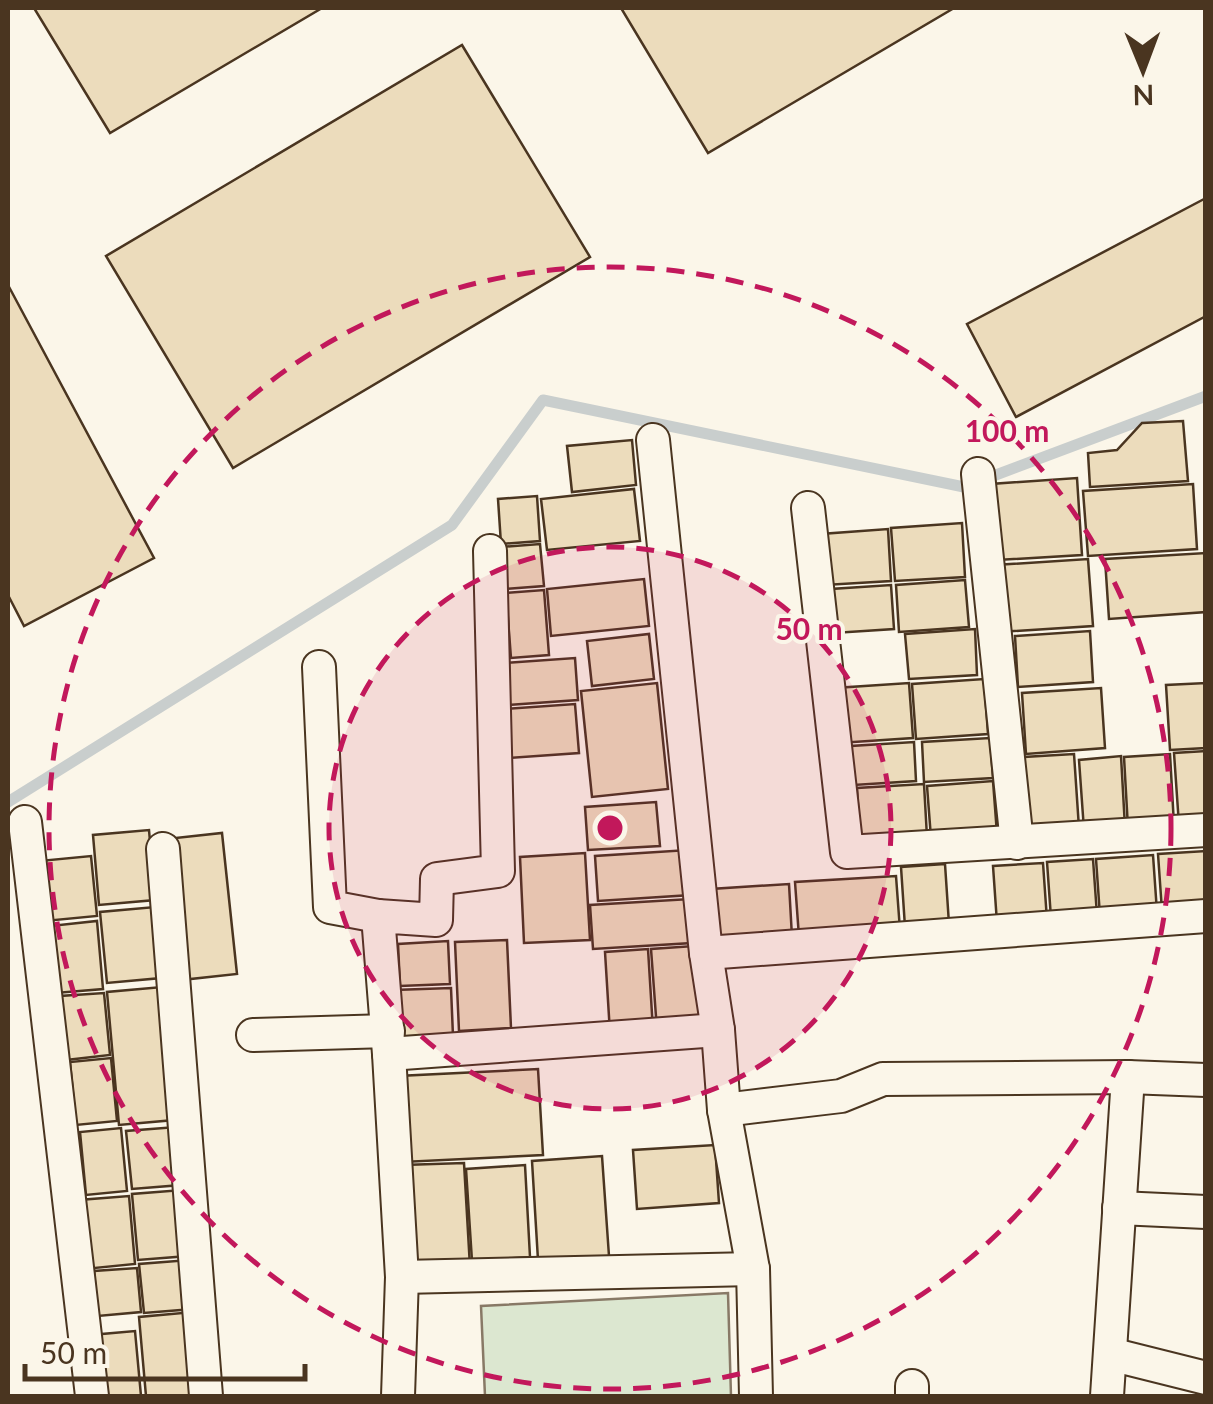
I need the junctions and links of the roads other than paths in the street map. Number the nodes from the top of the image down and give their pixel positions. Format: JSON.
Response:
{"nodes":[{"id":1,"x":653,"y":440,"type":"dead end"},
{"id":2,"x":978,"y":474,"type":"dead end"},
{"id":3,"x":808,"y":508,"type":"dead end"},
{"id":4,"x":490,"y":551,"type":"dead end"},
{"id":5,"x":319,"y":667,"type":"dead end"},
{"id":6,"x":25,"y":822,"type":"dead end"},
{"id":7,"x":1206,"y":830,"type":"edge"},
{"id":8,"x":1018,"y":843,"type":"junction"},
{"id":9,"x":163,"y":849,"type":"dead end"},
{"id":10,"x":378,"y":916,"type":"junction"},
{"id":11,"x":1206,"y":916,"type":"edge"},
{"id":12,"x":706,"y":953,"type":"junction"},
{"id":13,"x":718,"y":1030,"type":"junction"},
{"id":14,"x":253,"y":1035,"type":"dead end"},
{"id":15,"x":388,"y":1042,"type":"junction"},
{"id":16,"x":1128,"y":1077,"type":"junction"},
{"id":17,"x":1206,"y":1080,"type":"edge"},
{"id":18,"x":724,"y":1110,"type":"junction"},
{"id":19,"x":1119,"y":1208,"type":"junction"},
{"id":20,"x":1206,"y":1212,"type":"edge"},
{"id":21,"x":753,"y":1269,"type":"junction"},
{"id":22,"x":402,"y":1277,"type":"junction"},
{"id":23,"x":1110,"y":1354,"type":"junction"},
{"id":24,"x":1206,"y":1378,"type":"edge"},
{"id":25,"x":92,"y":1396,"type":"edge"},
{"id":26,"x":206,"y":1396,"type":"edge"},
{"id":27,"x":398,"y":1396,"type":"edge"},
{"id":28,"x":756,"y":1396,"type":"edge"},
{"id":29,"x":1106,"y":1396,"type":"edge"}],
"edges":[{"from":1,"to":12,"type":"street"},
{"from":2,"to":8,"type":"street"},
{"from":3,"to":8,"type":"street"},
{"from":4,"to":10,"type":"street"},
{"from":5,"to":10,"type":"street"},
{"from":6,"to":25,"type":"street"},
{"from":7,"to":8,"type":"street"},
{"from":9,"to":26,"type":"street"},
{"from":10,"to":15,"type":"street"},
{"from":11,"to":12,"type":"street"},
{"from":12,"to":13,"type":"street"},
{"from":13,"to":15,"type":"street"},
{"from":13,"to":18,"type":"street"},
{"from":14,"to":15,"type":"street"},
{"from":15,"to":22,"type":"street"},
{"from":16,"to":17,"type":"street"},
{"from":16,"to":18,"type":"street"},
{"from":16,"to":19,"type":"street"},
{"from":18,"to":21,"type":"street"},
{"from":19,"to":20,"type":"street"},
{"from":19,"to":23,"type":"street"},
{"from":21,"to":22,"type":"street"},
{"from":21,"to":28,"type":"street"},
{"from":22,"to":27,"type":"street"},
{"from":23,"to":24,"type":"street"},
{"from":23,"to":29,"type":"street"}]}
